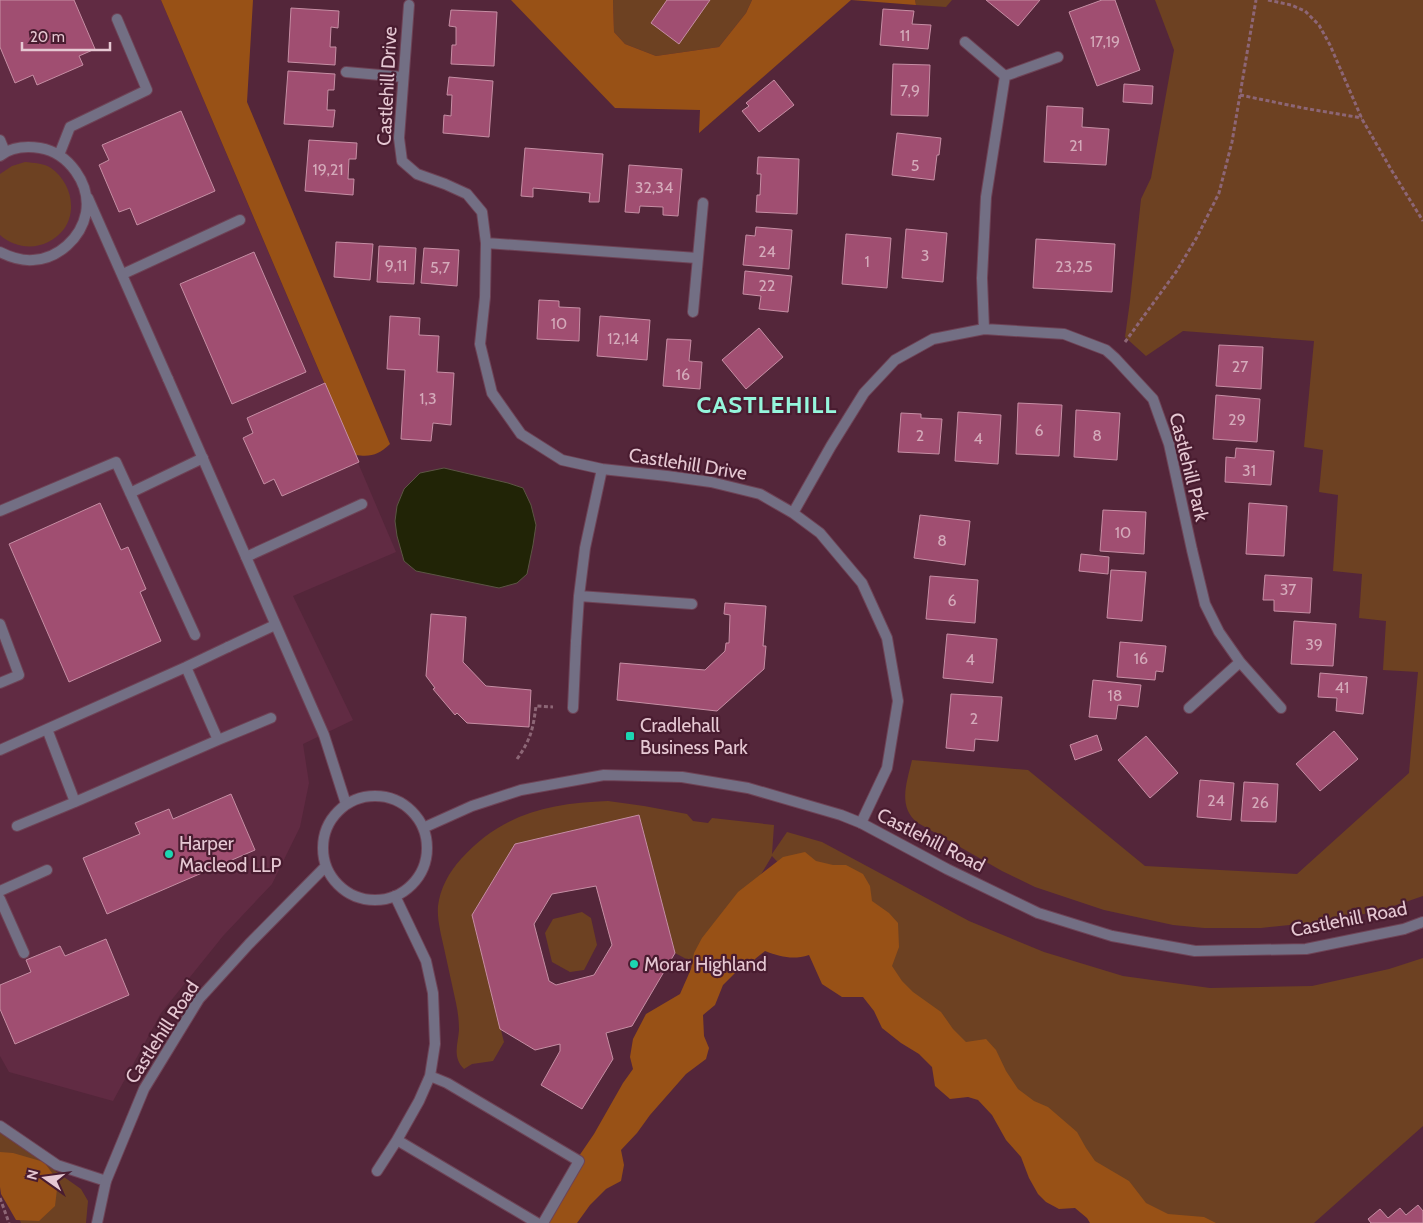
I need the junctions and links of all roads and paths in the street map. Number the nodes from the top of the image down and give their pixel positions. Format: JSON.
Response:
{"nodes":[{"id":1,"x":1256,"y":0,"type":"edge"},
{"id":2,"x":1268,"y":0,"type":"edge"},
{"id":3,"x":409,"y":4,"type":"dead end"},
{"id":4,"x":117,"y":19,"type":"dead end"},
{"id":5,"x":965,"y":42,"type":"dead end"},
{"id":6,"x":1058,"y":57,"type":"dead end"},
{"id":7,"x":346,"y":72,"type":"dead end"},
{"id":8,"x":403,"y":76,"type":"junction"},
{"id":9,"x":1005,"y":76,"type":"junction"},
{"id":10,"x":1240,"y":94,"type":"junction"},
{"id":11,"x":1362,"y":118,"type":"junction"},
{"id":12,"x":0,"y":140,"type":"edge"},
{"id":13,"x":2,"y":154,"type":"edge"},
{"id":14,"x":59,"y":155,"type":"junction"},
{"id":15,"x":85,"y":193,"type":"junction"},
{"id":16,"x":703,"y":203,"type":"dead end"},
{"id":17,"x":240,"y":220,"type":"dead end"},
{"id":18,"x":1423,"y":221,"type":"edge"},
{"id":19,"x":486,"y":243,"type":"junction"},
{"id":20,"x":0,"y":252,"type":"edge"},
{"id":21,"x":697,"y":258,"type":"junction"},
{"id":22,"x":122,"y":274,"type":"junction"},
{"id":23,"x":693,"y":312,"type":"dead end"},
{"id":24,"x":984,"y":330,"type":"junction"},
{"id":25,"x":1116,"y":358,"type":"junction"},
{"id":26,"x":203,"y":458,"type":"junction"},
{"id":27,"x":602,"y":469,"type":"junction"},
{"id":28,"x":130,"y":493,"type":"junction"},
{"id":29,"x":362,"y":504,"type":"dead end"},
{"id":30,"x":0,"y":511,"type":"edge"},
{"id":31,"x":793,"y":513,"type":"junction"},
{"id":32,"x":246,"y":557,"type":"junction"},
{"id":33,"x":579,"y":596,"type":"junction"},
{"id":34,"x":692,"y":604,"type":"dead end"},
{"id":35,"x":0,"y":624,"type":"edge"},
{"id":36,"x":275,"y":625,"type":"junction"},
{"id":37,"x":195,"y":636,"type":"dead end"},
{"id":38,"x":1240,"y":662,"type":"junction"},
{"id":39,"x":186,"y":668,"type":"junction"},
{"id":40,"x":0,"y":683,"type":"edge"},
{"id":41,"x":573,"y":708,"type":"joint"},
{"id":42,"x":1189,"y":708,"type":"dead end"},
{"id":43,"x":1281,"y":708,"type":"dead end"},
{"id":44,"x":271,"y":718,"type":"dead end"},
{"id":45,"x":47,"y":729,"type":"junction"},
{"id":46,"x":218,"y":740,"type":"junction"},
{"id":47,"x":0,"y":750,"type":"edge"},
{"id":48,"x":518,"y":759,"type":"dead end"},
{"id":49,"x":75,"y":802,"type":"junction"},
{"id":50,"x":346,"y":804,"type":"junction"},
{"id":51,"x":861,"y":823,"type":"junction"},
{"id":52,"x":17,"y":826,"type":"dead end"},
{"id":53,"x":423,"y":828,"type":"junction"},
{"id":54,"x":326,"y":866,"type":"junction"},
{"id":55,"x":47,"y":870,"type":"dead end"},
{"id":56,"x":0,"y":891,"type":"edge"},
{"id":57,"x":395,"y":896,"type":"junction"},
{"id":58,"x":0,"y":898,"type":"edge"},
{"id":59,"x":1423,"y":922,"type":"edge"},
{"id":60,"x":24,"y":953,"type":"dead end"},
{"id":61,"x":430,"y":1076,"type":"junction"},
{"id":62,"x":0,"y":1126,"type":"edge"},
{"id":63,"x":397,"y":1140,"type":"junction"},
{"id":64,"x":377,"y":1171,"type":"dead end"},
{"id":65,"x":106,"y":1181,"type":"junction"},
{"id":66,"x":0,"y":1198,"type":"edge"},
{"id":67,"x":9,"y":1223,"type":"edge"},
{"id":68,"x":97,"y":1223,"type":"edge"},
{"id":69,"x":537,"y":1223,"type":"edge"},
{"id":70,"x":543,"y":1223,"type":"edge"}],
"edges":[{"from":1,"to":10,"type":"path"},
{"from":2,"to":11,"type":"path"},
{"from":3,"to":8,"type":"street","name":"Castlehill Drive"},
{"from":4,"to":14,"type":"street"},
{"from":5,"to":9,"type":"street"},
{"from":6,"to":9,"type":"street"},
{"from":7,"to":8,"type":"street"},
{"from":8,"to":19,"type":"street","name":"Castlehill Drive"},
{"from":9,"to":24,"type":"street"},
{"from":10,"to":11,"type":"path"},
{"from":10,"to":25,"type":"path"},
{"from":11,"to":18,"type":"path"},
{"from":12,"to":13,"type":"street"},
{"from":13,"to":14,"type":"street"},
{"from":14,"to":15,"type":"street"},
{"from":15,"to":20,"type":"street"},
{"from":15,"to":22,"type":"street"},
{"from":16,"to":21,"type":"street"},
{"from":17,"to":22,"type":"street"},
{"from":19,"to":21,"type":"street"},
{"from":19,"to":27,"type":"street","name":"Castlehill Drive"},
{"from":21,"to":23,"type":"street"},
{"from":22,"to":26,"type":"street"},
{"from":24,"to":25,"type":"street","name":"Castlehill Park"},
{"from":24,"to":31,"type":"street","name":"Castlehill Park"},
{"from":25,"to":38,"type":"street","name":"Castlehill Park"},
{"from":26,"to":28,"type":"street"},
{"from":26,"to":32,"type":"street"},
{"from":27,"to":31,"type":"street","name":"Castlehill Drive"},
{"from":27,"to":33,"type":"street"},
{"from":28,"to":30,"type":"street"},
{"from":28,"to":37,"type":"street"},
{"from":29,"to":32,"type":"street"},
{"from":31,"to":51,"type":"street","name":"Castlehill Drive"},
{"from":32,"to":36,"type":"street"},
{"from":33,"to":34,"type":"street"},
{"from":33,"to":41,"type":"street"},
{"from":35,"to":40,"type":"street"},
{"from":36,"to":39,"type":"street"},
{"from":36,"to":50,"type":"street"},
{"from":38,"to":42,"type":"street"},
{"from":38,"to":43,"type":"street","name":"Castlehill Park"},
{"from":39,"to":45,"type":"street"},
{"from":39,"to":46,"type":"street"},
{"from":41,"to":48,"type":"path"},
{"from":44,"to":46,"type":"street"},
{"from":45,"to":47,"type":"street"},
{"from":45,"to":49,"type":"street"},
{"from":46,"to":49,"type":"street"},
{"from":49,"to":52,"type":"street"},
{"from":50,"to":53,"type":"street"},
{"from":50,"to":54,"type":"street"},
{"from":51,"to":53,"type":"street","name":"Castlehill Road"},
{"from":51,"to":59,"type":"street","name":"Castlehill Road"},
{"from":53,"to":57,"type":"street"},
{"from":54,"to":57,"type":"street"},
{"from":54,"to":65,"type":"street","name":"Castlehill Road"},
{"from":55,"to":56,"type":"street"},
{"from":57,"to":61,"type":"street"},
{"from":58,"to":60,"type":"street"},
{"from":61,"to":63,"type":"street"},
{"from":61,"to":70,"type":"street"},
{"from":62,"to":65,"type":"street"},
{"from":63,"to":64,"type":"street"},
{"from":63,"to":69,"type":"street"},
{"from":65,"to":68,"type":"street","name":"Castlehill Road"},
{"from":66,"to":67,"type":"path"}]}
